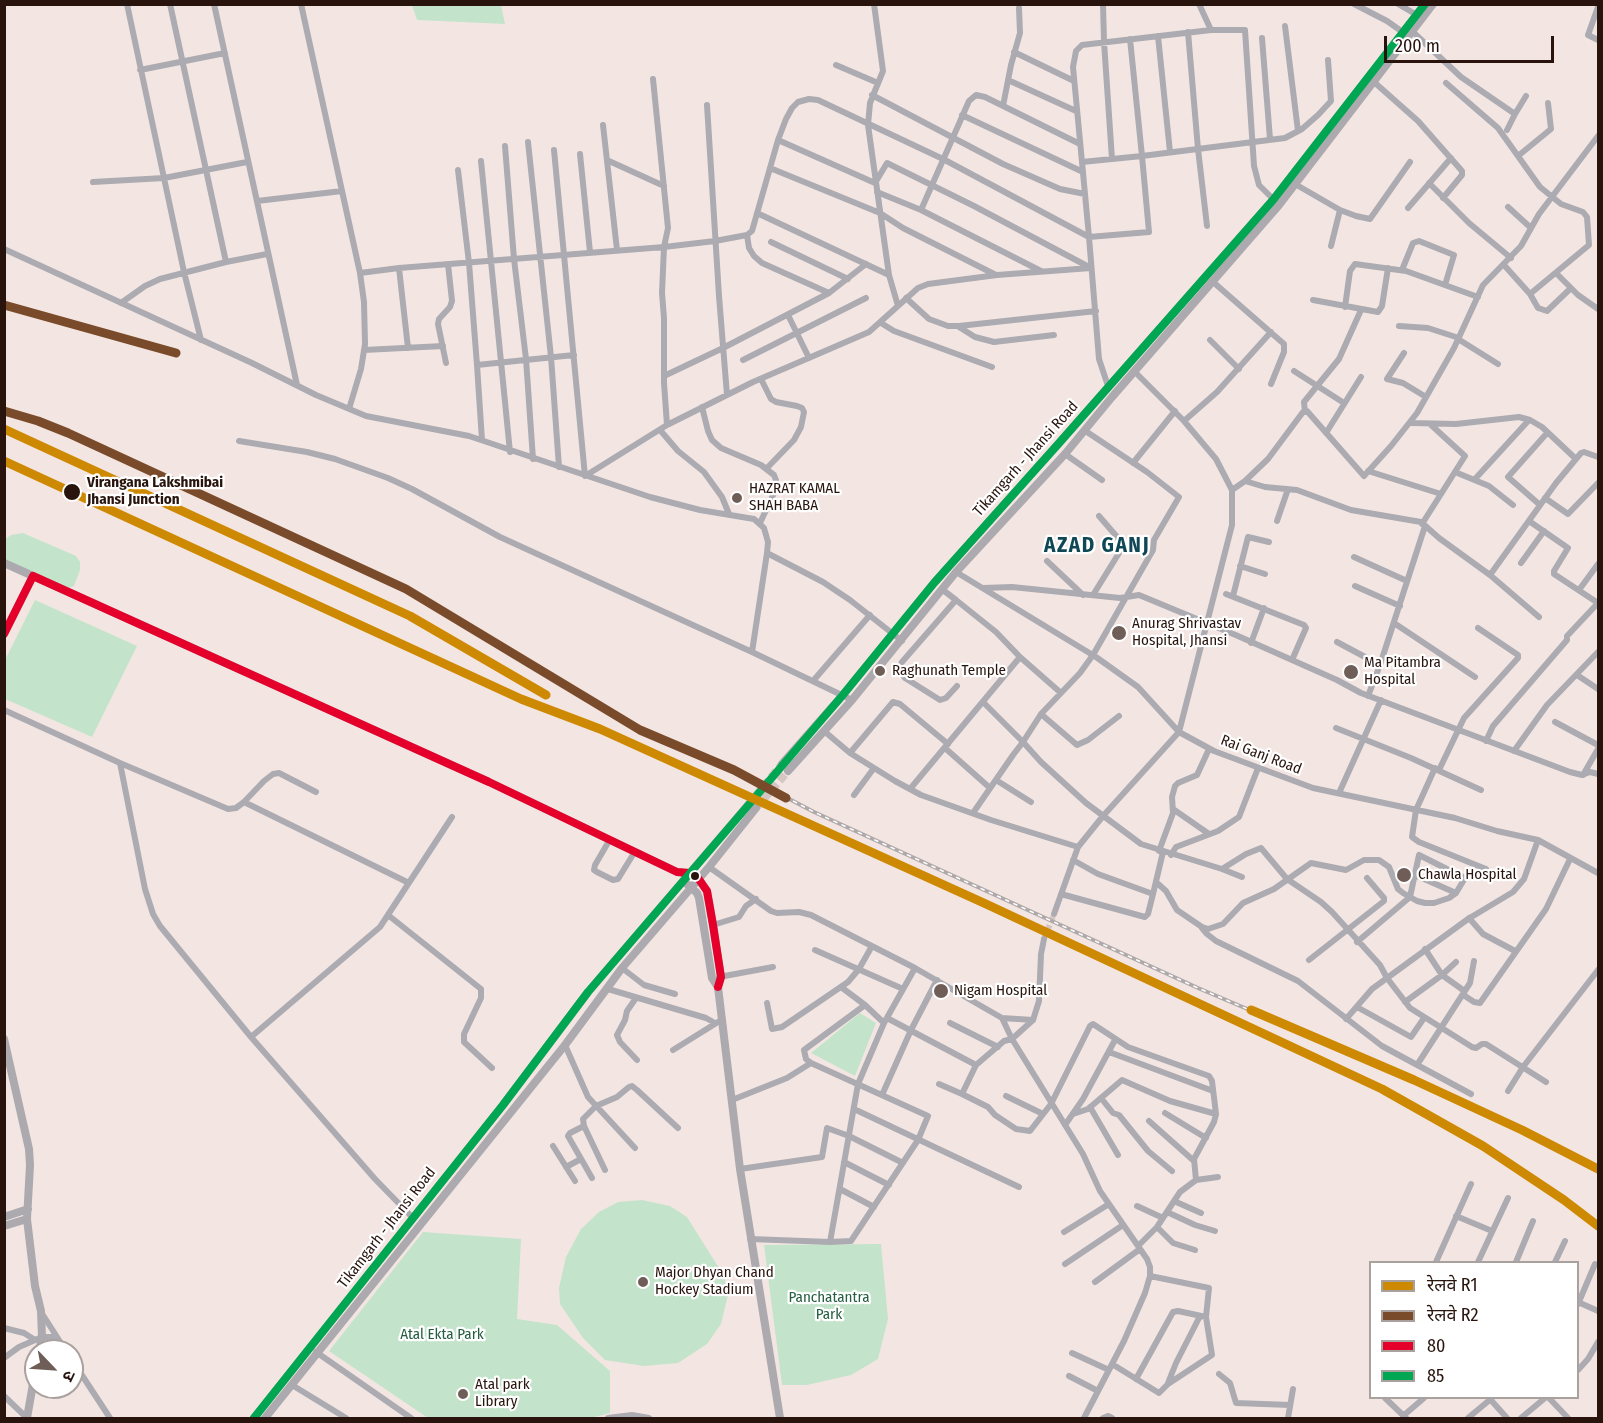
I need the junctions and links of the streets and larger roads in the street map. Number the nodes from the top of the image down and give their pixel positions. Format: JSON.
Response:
{"nodes":[{"id":1,"x":127,"y":4,"type":"edge"},
{"id":2,"x":171,"y":4,"type":"edge"},
{"id":3,"x":214,"y":4,"type":"edge"},
{"id":4,"x":302,"y":4,"type":"edge"},
{"id":5,"x":874,"y":4,"type":"edge"},
{"id":6,"x":1103,"y":4,"type":"edge"},
{"id":7,"x":1199,"y":4,"type":"edge"},
{"id":8,"x":1354,"y":4,"type":"edge"},
{"id":9,"x":1398,"y":4,"type":"edge"},
{"id":10,"x":1425,"y":4,"type":"edge"},
{"id":11,"x":1433,"y":4,"type":"edge"},
{"id":12,"x":1599,"y":7,"type":"edge"},
{"id":13,"x":1019,"y":8,"type":"dead end"},
{"id":14,"x":1417,"y":15,"type":"junction"},
{"id":15,"x":1285,"y":26,"type":"dead end"},
{"id":16,"x":1211,"y":30,"type":"junction"},
{"id":17,"x":1188,"y":32,"type":"junction"},
{"id":18,"x":1409,"y":34,"type":"junction"},
{"id":19,"x":1158,"y":36,"type":"junction"},
{"id":20,"x":1262,"y":38,"type":"dead end"},
{"id":21,"x":1130,"y":39,"type":"junction"},
{"id":22,"x":1599,"y":40,"type":"edge"},
{"id":23,"x":1104,"y":42,"type":"junction"},
{"id":24,"x":1014,"y":52,"type":"junction"},
{"id":25,"x":225,"y":53,"type":"junction"},
{"id":26,"x":1328,"y":60,"type":"dead end"},
{"id":27,"x":182,"y":62,"type":"junction"},
{"id":28,"x":836,"y":65,"type":"dead end"},
{"id":29,"x":140,"y":70,"type":"junction"},
{"id":30,"x":653,"y":79,"type":"dead end"},
{"id":31,"x":1008,"y":80,"type":"junction"},
{"id":32,"x":1074,"y":81,"type":"junction"},
{"id":33,"x":1374,"y":82,"type":"junction"},
{"id":34,"x":878,"y":83,"type":"junction"},
{"id":35,"x":1446,"y":83,"type":"dead end"},
{"id":36,"x":872,"y":95,"type":"junction"},
{"id":37,"x":1526,"y":96,"type":"dead end"},
{"id":38,"x":1548,"y":103,"type":"dead end"},
{"id":39,"x":706,"y":105,"type":"dead end"},
{"id":40,"x":1003,"y":106,"type":"junction"},
{"id":41,"x":1076,"y":111,"type":"junction"},
{"id":42,"x":1515,"y":114,"type":"junction"},
{"id":43,"x":962,"y":115,"type":"junction"},
{"id":44,"x":603,"y":125,"type":"dead end"},
{"id":45,"x":868,"y":125,"type":"junction"},
{"id":46,"x":1507,"y":130,"type":"dead end"},
{"id":47,"x":1298,"y":131,"type":"junction"},
{"id":48,"x":1599,"y":136,"type":"edge"},
{"id":49,"x":952,"y":137,"type":"junction"},
{"id":50,"x":778,"y":140,"type":"junction"},
{"id":51,"x":1270,"y":140,"type":"junction"},
{"id":52,"x":1252,"y":141,"type":"junction"},
{"id":53,"x":528,"y":142,"type":"dead end"},
{"id":54,"x":1080,"y":144,"type":"junction"},
{"id":55,"x":505,"y":146,"type":"dead end"},
{"id":56,"x":1198,"y":149,"type":"junction"},
{"id":57,"x":554,"y":150,"type":"dead end"},
{"id":58,"x":1170,"y":152,"type":"junction"},
{"id":59,"x":580,"y":154,"type":"dead end"},
{"id":60,"x":873,"y":155,"type":"junction"},
{"id":61,"x":1142,"y":156,"type":"junction"},
{"id":62,"x":1518,"y":156,"type":"junction"},
{"id":63,"x":1451,"y":158,"type":"junction"},
{"id":64,"x":943,"y":159,"type":"junction"},
{"id":65,"x":1112,"y":159,"type":"junction"},
{"id":66,"x":481,"y":161,"type":"dead end"},
{"id":67,"x":609,"y":161,"type":"junction"},
{"id":68,"x":247,"y":162,"type":"junction"},
{"id":69,"x":1082,"y":162,"type":"junction"},
{"id":70,"x":1410,"y":162,"type":"dead end"},
{"id":71,"x":887,"y":163,"type":"junction"},
{"id":72,"x":770,"y":168,"type":"junction"},
{"id":73,"x":458,"y":170,"type":"dead end"},
{"id":74,"x":206,"y":171,"type":"junction"},
{"id":75,"x":1083,"y":172,"type":"junction"},
{"id":76,"x":164,"y":178,"type":"junction"},
{"id":77,"x":93,"y":182,"type":"dead end"},
{"id":78,"x":875,"y":183,"type":"junction"},
{"id":79,"x":1429,"y":183,"type":"junction"},
{"id":80,"x":932,"y":184,"type":"junction"},
{"id":81,"x":1295,"y":184,"type":"junction"},
{"id":82,"x":664,"y":186,"type":"junction"},
{"id":83,"x":342,"y":191,"type":"junction"},
{"id":84,"x":877,"y":192,"type":"junction"},
{"id":85,"x":1085,"y":194,"type":"junction"},
{"id":86,"x":1443,"y":198,"type":"junction"},
{"id":87,"x":1552,"y":198,"type":"junction"},
{"id":88,"x":257,"y":201,"type":"junction"},
{"id":89,"x":1276,"y":202,"type":"junction"},
{"id":90,"x":1508,"y":207,"type":"dead end"},
{"id":91,"x":1408,"y":208,"type":"dead end"},
{"id":92,"x":921,"y":210,"type":"junction"},
{"id":93,"x":1340,"y":210,"type":"junction"},
{"id":94,"x":757,"y":213,"type":"junction"},
{"id":95,"x":880,"y":213,"type":"junction"},
{"id":96,"x":1207,"y":226,"type":"dead end"},
{"id":97,"x":1531,"y":228,"type":"junction"},
{"id":98,"x":747,"y":235,"type":"junction"},
{"id":99,"x":1089,"y":237,"type":"junction"},
{"id":100,"x":715,"y":241,"type":"junction"},
{"id":101,"x":771,"y":242,"type":"dead end"},
{"id":102,"x":1331,"y":246,"type":"dead end"},
{"id":103,"x":664,"y":247,"type":"junction"},
{"id":104,"x":4,"y":249,"type":"edge"},
{"id":105,"x":617,"y":250,"type":"junction"},
{"id":106,"x":590,"y":252,"type":"junction"},
{"id":107,"x":267,"y":254,"type":"junction"},
{"id":108,"x":564,"y":254,"type":"junction"},
{"id":109,"x":542,"y":256,"type":"junction"},
{"id":110,"x":1511,"y":258,"type":"junction"},
{"id":111,"x":514,"y":259,"type":"junction"},
{"id":112,"x":492,"y":261,"type":"junction"},
{"id":113,"x":226,"y":262,"type":"junction"},
{"id":114,"x":469,"y":263,"type":"junction"},
{"id":115,"x":448,"y":264,"type":"junction"},
{"id":116,"x":866,"y":264,"type":"junction"},
{"id":117,"x":1504,"y":265,"type":"junction"},
{"id":118,"x":399,"y":268,"type":"junction"},
{"id":119,"x":1091,"y":268,"type":"junction"},
{"id":120,"x":1388,"y":268,"type":"junction"},
{"id":121,"x":1402,"y":270,"type":"junction"},
{"id":122,"x":184,"y":272,"type":"junction"},
{"id":123,"x":1042,"y":272,"type":"junction"},
{"id":124,"x":360,"y":273,"type":"junction"},
{"id":125,"x":1557,"y":274,"type":"junction"},
{"id":126,"x":889,"y":275,"type":"junction"},
{"id":127,"x":997,"y":275,"type":"junction"},
{"id":128,"x":848,"y":279,"type":"junction"},
{"id":129,"x":1212,"y":281,"type":"junction"},
{"id":130,"x":1445,"y":285,"type":"junction"},
{"id":131,"x":1571,"y":288,"type":"junction"},
{"id":132,"x":829,"y":293,"type":"junction"},
{"id":133,"x":1530,"y":294,"type":"junction"},
{"id":134,"x":1478,"y":297,"type":"junction"},
{"id":135,"x":866,"y":298,"type":"dead end"},
{"id":136,"x":906,"y":298,"type":"junction"},
{"id":137,"x":1312,"y":300,"type":"dead end"},
{"id":138,"x":121,"y":303,"type":"junction"},
{"id":139,"x":898,"y":306,"type":"junction"},
{"id":140,"x":1345,"y":307,"type":"junction"},
{"id":141,"x":1599,"y":309,"type":"edge"},
{"id":142,"x":1361,"y":310,"type":"junction"},
{"id":143,"x":1096,"y":311,"type":"junction"},
{"id":144,"x":789,"y":315,"type":"junction"},
{"id":145,"x":881,"y":323,"type":"junction"},
{"id":146,"x":959,"y":326,"type":"junction"},
{"id":147,"x":1399,"y":326,"type":"dead end"},
{"id":148,"x":1271,"y":332,"type":"junction"},
{"id":149,"x":797,"y":333,"type":"junction"},
{"id":150,"x":1054,"y":335,"type":"dead end"},
{"id":151,"x":1459,"y":338,"type":"junction"},
{"id":152,"x":201,"y":340,"type":"junction"},
{"id":153,"x":1210,"y":340,"type":"dead end"},
{"id":154,"x":1146,"y":343,"type":"junction"},
{"id":155,"x":443,"y":346,"type":"junction"},
{"id":156,"x":408,"y":348,"type":"junction"},
{"id":157,"x":723,"y":348,"type":"junction"},
{"id":158,"x":364,"y":350,"type":"junction"},
{"id":159,"x":1154,"y":350,"type":"junction"},
{"id":160,"x":1404,"y":353,"type":"dead end"},
{"id":161,"x":574,"y":355,"type":"junction"},
{"id":162,"x":551,"y":357,"type":"junction"},
{"id":163,"x":809,"y":358,"type":"junction"},
{"id":164,"x":526,"y":359,"type":"junction"},
{"id":165,"x":743,"y":360,"type":"dead end"},
{"id":166,"x":501,"y":362,"type":"junction"},
{"id":167,"x":446,"y":363,"type":"dead end"},
{"id":168,"x":1498,"y":364,"type":"dead end"},
{"id":169,"x":477,"y":365,"type":"junction"},
{"id":170,"x":992,"y":367,"type":"dead end"},
{"id":171,"x":1239,"y":369,"type":"junction"},
{"id":172,"x":1294,"y":371,"type":"dead end"},
{"id":173,"x":1135,"y":372,"type":"junction"},
{"id":174,"x":664,"y":376,"type":"junction"},
{"id":175,"x":1361,"y":377,"type":"dead end"},
{"id":176,"x":761,"y":379,"type":"junction"},
{"id":177,"x":1271,"y":384,"type":"dead end"},
{"id":178,"x":297,"y":385,"type":"junction"},
{"id":179,"x":1316,"y":385,"type":"junction"},
{"id":180,"x":1108,"y":386,"type":"junction"},
{"id":181,"x":727,"y":395,"type":"junction"},
{"id":182,"x":1426,"y":397,"type":"junction"},
{"id":183,"x":1344,"y":403,"type":"junction"},
{"id":184,"x":702,"y":407,"type":"junction"},
{"id":185,"x":349,"y":409,"type":"junction"},
{"id":186,"x":1175,"y":411,"type":"junction"},
{"id":187,"x":1305,"y":412,"type":"junction"},
{"id":188,"x":1529,"y":420,"type":"junction"},
{"id":189,"x":1184,"y":421,"type":"junction"},
{"id":190,"x":1411,"y":423,"type":"junction"},
{"id":191,"x":1429,"y":423,"type":"junction"},
{"id":192,"x":667,"y":425,"type":"junction"},
{"id":193,"x":660,"y":430,"type":"junction"},
{"id":194,"x":1084,"y":430,"type":"junction"},
{"id":195,"x":1547,"y":432,"type":"junction"},
{"id":196,"x":1326,"y":433,"type":"junction"},
{"id":197,"x":482,"y":440,"type":"junction"},
{"id":198,"x":239,"y":441,"type":"dead end"},
{"id":199,"x":510,"y":452,"type":"junction"},
{"id":200,"x":1065,"y":454,"type":"junction"},
{"id":201,"x":1599,"y":457,"type":"edge"},
{"id":202,"x":533,"y":459,"type":"junction"},
{"id":203,"x":1576,"y":459,"type":"junction"},
{"id":204,"x":1133,"y":463,"type":"junction"},
{"id":205,"x":559,"y":467,"type":"junction"},
{"id":206,"x":767,"y":468,"type":"junction"},
{"id":207,"x":1368,"y":471,"type":"junction"},
{"id":208,"x":1455,"y":472,"type":"junction"},
{"id":209,"x":585,"y":476,"type":"junction"},
{"id":210,"x":1475,"y":479,"type":"junction"},
{"id":211,"x":1102,"y":480,"type":"dead end"},
{"id":212,"x":1245,"y":481,"type":"junction"},
{"id":213,"x":1599,"y":483,"type":"edge"},
{"id":214,"x":1288,"y":489,"type":"junction"},
{"id":215,"x":1232,"y":490,"type":"junction"},
{"id":216,"x":1441,"y":494,"type":"junction"},
{"id":217,"x":1545,"y":498,"type":"junction"},
{"id":218,"x":1513,"y":505,"type":"dead end"},
{"id":219,"x":1540,"y":505,"type":"junction"},
{"id":220,"x":729,"y":514,"type":"junction"},
{"id":221,"x":711,"y":515,"type":"dead end"},
{"id":222,"x":1099,"y":516,"type":"dead end"},
{"id":223,"x":738,"y":518,"type":"dead end"},
{"id":224,"x":1277,"y":521,"type":"dead end"},
{"id":225,"x":1529,"y":521,"type":"junction"},
{"id":226,"x":760,"y":523,"type":"junction"},
{"id":227,"x":1424,"y":525,"type":"junction"},
{"id":228,"x":1544,"y":531,"type":"junction"},
{"id":229,"x":1269,"y":542,"type":"dead end"},
{"id":230,"x":767,"y":554,"type":"junction"},
{"id":231,"x":1354,"y":557,"type":"dead end"},
{"id":232,"x":1047,"y":561,"type":"dead end"},
{"id":233,"x":4,"y":563,"type":"edge"},
{"id":234,"x":1521,"y":563,"type":"dead end"},
{"id":235,"x":1599,"y":564,"type":"edge"},
{"id":236,"x":1240,"y":566,"type":"junction"},
{"id":237,"x":956,"y":572,"type":"junction"},
{"id":238,"x":1265,"y":574,"type":"dead end"},
{"id":239,"x":1490,"y":575,"type":"junction"},
{"id":240,"x":33,"y":576,"type":"junction"},
{"id":241,"x":1407,"y":581,"type":"junction"},
{"id":242,"x":1355,"y":586,"type":"dead end"},
{"id":243,"x":982,"y":588,"type":"junction"},
{"id":244,"x":943,"y":590,"type":"junction"},
{"id":245,"x":1579,"y":590,"type":"junction"},
{"id":246,"x":1083,"y":595,"type":"junction"},
{"id":247,"x":1093,"y":596,"type":"junction"},
{"id":248,"x":1126,"y":597,"type":"junction"},
{"id":249,"x":956,"y":600,"type":"junction"},
{"id":250,"x":1598,"y":603,"type":"edge"},
{"id":251,"x":1400,"y":606,"type":"junction"},
{"id":252,"x":1264,"y":608,"type":"junction"},
{"id":253,"x":870,"y":615,"type":"junction"},
{"id":254,"x":1539,"y":617,"type":"dead end"},
{"id":255,"x":1394,"y":623,"type":"junction"},
{"id":256,"x":1208,"y":624,"type":"junction"},
{"id":257,"x":1478,"y":628,"type":"dead end"},
{"id":258,"x":892,"y":633,"type":"junction"},
{"id":259,"x":4,"y":634,"type":"edge"},
{"id":260,"x":902,"y":641,"type":"junction"},
{"id":261,"x":1337,"y":642,"type":"dead end"},
{"id":262,"x":1251,"y":643,"type":"junction"},
{"id":263,"x":752,"y":652,"type":"junction"},
{"id":264,"x":1599,"y":652,"type":"edge"},
{"id":265,"x":1093,"y":655,"type":"junction"},
{"id":266,"x":1020,"y":657,"type":"junction"},
{"id":267,"x":1292,"y":660,"type":"junction"},
{"id":268,"x":1380,"y":664,"type":"junction"},
{"id":269,"x":1577,"y":675,"type":"junction"},
{"id":270,"x":1475,"y":676,"type":"dead end"},
{"id":271,"x":813,"y":681,"type":"junction"},
{"id":272,"x":957,"y":686,"type":"dead end"},
{"id":273,"x":1599,"y":689,"type":"edge"},
{"id":274,"x":1060,"y":693,"type":"junction"},
{"id":275,"x":842,"y":696,"type":"junction"},
{"id":276,"x":1368,"y":696,"type":"junction"},
{"id":277,"x":852,"y":700,"type":"junction"},
{"id":278,"x":1381,"y":700,"type":"junction"},
{"id":279,"x":983,"y":702,"type":"junction"},
{"id":280,"x":4,"y":710,"type":"edge"},
{"id":281,"x":1041,"y":714,"type":"junction"},
{"id":282,"x":1119,"y":716,"type":"dead end"},
{"id":283,"x":1554,"y":722,"type":"dead end"},
{"id":284,"x":1336,"y":728,"type":"dead end"},
{"id":285,"x":1458,"y":730,"type":"junction"},
{"id":286,"x":824,"y":731,"type":"junction"},
{"id":287,"x":1179,"y":732,"type":"junction"},
{"id":288,"x":1363,"y":739,"type":"junction"},
{"id":289,"x":1486,"y":741,"type":"junction"},
{"id":290,"x":1023,"y":742,"type":"junction"},
{"id":291,"x":1599,"y":745,"type":"edge"},
{"id":292,"x":947,"y":746,"type":"junction"},
{"id":293,"x":1209,"y":749,"type":"junction"},
{"id":294,"x":1599,"y":749,"type":"edge"},
{"id":295,"x":1514,"y":751,"type":"junction"},
{"id":296,"x":850,"y":753,"type":"junction"},
{"id":297,"x":120,"y":763,"type":"junction"},
{"id":298,"x":874,"y":768,"type":"junction"},
{"id":299,"x":1258,"y":768,"type":"junction"},
{"id":300,"x":1437,"y":769,"type":"junction"},
{"id":301,"x":1599,"y":774,"type":"edge"},
{"id":302,"x":1582,"y":776,"type":"junction"},
{"id":303,"x":996,"y":780,"type":"junction"},
{"id":304,"x":990,"y":788,"type":"junction"},
{"id":305,"x":910,"y":789,"type":"junction"},
{"id":306,"x":1481,"y":790,"type":"dead end"},
{"id":307,"x":316,"y":792,"type":"dead end"},
{"id":308,"x":1340,"y":793,"type":"junction"},
{"id":309,"x":854,"y":795,"type":"dead end"},
{"id":310,"x":244,"y":802,"type":"junction"},
{"id":311,"x":1031,"y":802,"type":"dead end"},
{"id":312,"x":1173,"y":809,"type":"junction"},
{"id":313,"x":1416,"y":810,"type":"junction"},
{"id":314,"x":973,"y":813,"type":"junction"},
{"id":315,"x":1102,"y":816,"type":"junction"},
{"id":316,"x":452,"y":817,"type":"dead end"},
{"id":317,"x":1209,"y":834,"type":"junction"},
{"id":318,"x":1538,"y":840,"type":"junction"},
{"id":319,"x":609,"y":841,"type":"junction"},
{"id":320,"x":1078,"y":847,"type":"junction"},
{"id":321,"x":1161,"y":852,"type":"junction"},
{"id":322,"x":634,"y":853,"type":"junction"},
{"id":323,"x":1171,"y":855,"type":"junction"},
{"id":324,"x":1570,"y":859,"type":"junction"},
{"id":325,"x":1073,"y":860,"type":"junction"},
{"id":326,"x":709,"y":867,"type":"junction"},
{"id":327,"x":1222,"y":869,"type":"junction"},
{"id":328,"x":1486,"y":869,"type":"dead end"},
{"id":329,"x":677,"y":872,"type":"junction"},
{"id":330,"x":689,"y":873,"type":"junction"},
{"id":331,"x":1599,"y":873,"type":"edge"},
{"id":332,"x":1415,"y":875,"type":"junction"},
{"id":333,"x":1242,"y":877,"type":"dead end"},
{"id":334,"x":698,"y":878,"type":"junction"},
{"id":335,"x":1367,"y":878,"type":"dead end"},
{"id":336,"x":1287,"y":879,"type":"junction"},
{"id":337,"x":683,"y":881,"type":"junction"},
{"id":338,"x":1156,"y":882,"type":"junction"},
{"id":339,"x":409,"y":883,"type":"junction"},
{"id":340,"x":691,"y":887,"type":"junction"},
{"id":341,"x":1456,"y":893,"type":"junction"},
{"id":342,"x":1061,"y":894,"type":"junction"},
{"id":343,"x":1153,"y":894,"type":"junction"},
{"id":344,"x":1410,"y":897,"type":"junction"},
{"id":345,"x":756,"y":899,"type":"junction"},
{"id":346,"x":1054,"y":914,"type":"tunnel mouth"},
{"id":347,"x":388,"y":915,"type":"junction"},
{"id":348,"x":1469,"y":918,"type":"junction"},
{"id":349,"x":713,"y":925,"type":"junction"},
{"id":350,"x":1202,"y":927,"type":"junction"},
{"id":351,"x":1348,"y":931,"type":"junction"},
{"id":352,"x":1044,"y":939,"type":"tunnel mouth"},
{"id":353,"x":1357,"y":942,"type":"junction"},
{"id":354,"x":872,"y":946,"type":"junction"},
{"id":355,"x":1425,"y":949,"type":"junction"},
{"id":356,"x":815,"y":950,"type":"dead end"},
{"id":357,"x":1515,"y":951,"type":"junction"},
{"id":358,"x":1309,"y":960,"type":"dead end"},
{"id":359,"x":1474,"y":961,"type":"dead end"},
{"id":360,"x":1456,"y":962,"type":"dead end"},
{"id":361,"x":773,"y":967,"type":"dead end"},
{"id":362,"x":622,"y":968,"type":"junction"},
{"id":363,"x":915,"y":968,"type":"junction"},
{"id":364,"x":860,"y":969,"type":"junction"},
{"id":365,"x":1599,"y":970,"type":"edge"},
{"id":366,"x":1442,"y":975,"type":"junction"},
{"id":367,"x":716,"y":977,"type":"junction"},
{"id":368,"x":1387,"y":978,"type":"junction"},
{"id":369,"x":937,"y":981,"type":"junction"},
{"id":370,"x":841,"y":987,"type":"junction"},
{"id":371,"x":608,"y":989,"type":"junction"},
{"id":372,"x":903,"y":989,"type":"junction"},
{"id":373,"x":1464,"y":992,"type":"junction"},
{"id":374,"x":675,"y":994,"type":"dead end"},
{"id":375,"x":636,"y":998,"type":"junction"},
{"id":376,"x":1405,"y":1002,"type":"junction"},
{"id":377,"x":767,"y":1003,"type":"dead end"},
{"id":378,"x":866,"y":1005,"type":"junction"},
{"id":379,"x":1357,"y":1007,"type":"junction"},
{"id":380,"x":1002,"y":1018,"type":"junction"},
{"id":381,"x":1424,"y":1018,"type":"junction"},
{"id":382,"x":1346,"y":1019,"type":"junction"},
{"id":383,"x":886,"y":1020,"type":"junction"},
{"id":384,"x":1033,"y":1020,"type":"junction"},
{"id":385,"x":719,"y":1022,"type":"junction"},
{"id":386,"x":950,"y":1023,"type":"dead end"},
{"id":387,"x":1440,"y":1028,"type":"junction"},
{"id":388,"x":911,"y":1030,"type":"junction"},
{"id":389,"x":251,"y":1037,"type":"junction"},
{"id":390,"x":4,"y":1039,"type":"edge"},
{"id":391,"x":1012,"y":1040,"type":"junction"},
{"id":392,"x":1115,"y":1040,"type":"junction"},
{"id":393,"x":565,"y":1045,"type":"junction"},
{"id":394,"x":998,"y":1047,"type":"junction"},
{"id":395,"x":673,"y":1050,"type":"dead end"},
{"id":396,"x":1109,"y":1052,"type":"junction"},
{"id":397,"x":637,"y":1060,"type":"dead end"},
{"id":398,"x":811,"y":1063,"type":"junction"},
{"id":399,"x":976,"y":1065,"type":"junction"},
{"id":400,"x":1417,"y":1065,"type":"junction"},
{"id":401,"x":1523,"y":1067,"type":"junction"},
{"id":402,"x":492,"y":1068,"type":"dead end"},
{"id":403,"x":1546,"y":1082,"type":"dead end"},
{"id":404,"x":858,"y":1084,"type":"junction"},
{"id":405,"x":939,"y":1084,"type":"dead end"},
{"id":406,"x":1213,"y":1091,"type":"junction"},
{"id":407,"x":1508,"y":1091,"type":"dead end"},
{"id":408,"x":962,"y":1094,"type":"junction"},
{"id":409,"x":1471,"y":1094,"type":"dead end"},
{"id":410,"x":882,"y":1095,"type":"junction"},
{"id":411,"x":1006,"y":1096,"type":"dead end"},
{"id":412,"x":1101,"y":1098,"type":"junction"},
{"id":413,"x":732,"y":1100,"type":"junction"},
{"id":414,"x":1051,"y":1104,"type":"junction"},
{"id":415,"x":596,"y":1106,"type":"junction"},
{"id":416,"x":1090,"y":1107,"type":"junction"},
{"id":417,"x":854,"y":1109,"type":"junction"},
{"id":418,"x":1165,"y":1113,"type":"dead end"},
{"id":419,"x":1043,"y":1114,"type":"junction"},
{"id":420,"x":1073,"y":1114,"type":"junction"},
{"id":421,"x":1216,"y":1114,"type":"junction"},
{"id":422,"x":1149,"y":1121,"type":"dead end"},
{"id":423,"x":1065,"y":1125,"type":"junction"},
{"id":424,"x":584,"y":1126,"type":"junction"},
{"id":425,"x":678,"y":1128,"type":"dead end"},
{"id":426,"x":849,"y":1136,"type":"junction"},
{"id":427,"x":1206,"y":1138,"type":"junction"},
{"id":428,"x":918,"y":1140,"type":"junction"},
{"id":429,"x":553,"y":1146,"type":"dead end"},
{"id":430,"x":635,"y":1148,"type":"dead end"},
{"id":431,"x":1118,"y":1155,"type":"dead end"},
{"id":432,"x":581,"y":1159,"type":"junction"},
{"id":433,"x":1194,"y":1161,"type":"junction"},
{"id":434,"x":844,"y":1162,"type":"junction"},
{"id":435,"x":903,"y":1163,"type":"junction"},
{"id":436,"x":566,"y":1167,"type":"junction"},
{"id":437,"x":740,"y":1169,"type":"junction"},
{"id":438,"x":605,"y":1170,"type":"dead end"},
{"id":439,"x":1172,"y":1171,"type":"dead end"},
{"id":440,"x":444,"y":1177,"type":"junction"},
{"id":441,"x":592,"y":1178,"type":"dead end"},
{"id":442,"x":1218,"y":1178,"type":"dead end"},
{"id":443,"x":575,"y":1180,"type":"dead end"},
{"id":444,"x":1196,"y":1180,"type":"junction"},
{"id":445,"x":453,"y":1184,"type":"junction"},
{"id":446,"x":1471,"y":1184,"type":"dead end"},
{"id":447,"x":889,"y":1185,"type":"junction"},
{"id":448,"x":1019,"y":1187,"type":"dead end"},
{"id":449,"x":840,"y":1190,"type":"junction"},
{"id":450,"x":1508,"y":1198,"type":"dead end"},
{"id":451,"x":1174,"y":1201,"type":"junction"},
{"id":452,"x":1109,"y":1204,"type":"junction"},
{"id":453,"x":1137,"y":1206,"type":"dead end"},
{"id":454,"x":874,"y":1207,"type":"junction"},
{"id":455,"x":28,"y":1209,"type":"junction"},
{"id":456,"x":1201,"y":1213,"type":"dead end"},
{"id":457,"x":1165,"y":1215,"type":"junction"},
{"id":458,"x":1456,"y":1216,"type":"junction"},
{"id":459,"x":4,"y":1217,"type":"edge"},
{"id":460,"x":413,"y":1218,"type":"junction"},
{"id":461,"x":27,"y":1219,"type":"junction"},
{"id":462,"x":1533,"y":1221,"type":"dead end"},
{"id":463,"x":1123,"y":1225,"type":"junction"},
{"id":464,"x":4,"y":1226,"type":"edge"},
{"id":465,"x":1157,"y":1227,"type":"junction"},
{"id":466,"x":1215,"y":1231,"type":"dead end"},
{"id":467,"x":1064,"y":1232,"type":"dead end"},
{"id":468,"x":1492,"y":1232,"type":"junction"},
{"id":469,"x":750,"y":1239,"type":"junction"},
{"id":470,"x":1565,"y":1241,"type":"dead end"},
{"id":471,"x":830,"y":1242,"type":"junction"},
{"id":472,"x":1139,"y":1247,"type":"junction"},
{"id":473,"x":1196,"y":1250,"type":"dead end"},
{"id":474,"x":1437,"y":1261,"type":"edge"},
{"id":475,"x":1479,"y":1261,"type":"edge"},
{"id":476,"x":1517,"y":1261,"type":"edge"},
{"id":477,"x":1556,"y":1261,"type":"edge"},
{"id":478,"x":1065,"y":1264,"type":"dead end"},
{"id":479,"x":1595,"y":1264,"type":"dead end"},
{"id":480,"x":1150,"y":1276,"type":"junction"},
{"id":481,"x":1095,"y":1282,"type":"dead end"},
{"id":482,"x":1579,"y":1300,"type":"edge"},
{"id":483,"x":1579,"y":1302,"type":"edge"},
{"id":484,"x":41,"y":1311,"type":"junction"},
{"id":485,"x":1599,"y":1311,"type":"edge"},
{"id":486,"x":1203,"y":1317,"type":"junction"},
{"id":487,"x":4,"y":1328,"type":"edge"},
{"id":488,"x":57,"y":1337,"type":"joint"},
{"id":489,"x":39,"y":1338,"type":"junction"},
{"id":490,"x":1599,"y":1342,"type":"edge"},
{"id":491,"x":309,"y":1347,"type":"junction"},
{"id":492,"x":318,"y":1353,"type":"junction"},
{"id":493,"x":1072,"y":1353,"type":"dead end"},
{"id":494,"x":4,"y":1358,"type":"edge"},
{"id":495,"x":1110,"y":1367,"type":"junction"},
{"id":496,"x":1579,"y":1369,"type":"edge"},
{"id":497,"x":1219,"y":1374,"type":"dead end"},
{"id":498,"x":1069,"y":1376,"type":"dead end"},
{"id":499,"x":84,"y":1379,"type":"edge"},
{"id":500,"x":1136,"y":1379,"type":"junction"},
{"id":501,"x":1167,"y":1384,"type":"junction"},
{"id":502,"x":292,"y":1385,"type":"junction"},
{"id":503,"x":1293,"y":1389,"type":"dead end"},
{"id":504,"x":1098,"y":1391,"type":"junction"},
{"id":505,"x":4,"y":1396,"type":"edge"},
{"id":506,"x":30,"y":1399,"type":"edge"},
{"id":507,"x":1386,"y":1399,"type":"edge"},
{"id":508,"x":1423,"y":1399,"type":"edge"},
{"id":509,"x":1489,"y":1399,"type":"edge"},
{"id":510,"x":1491,"y":1399,"type":"edge"},
{"id":511,"x":1546,"y":1399,"type":"edge"},
{"id":512,"x":1548,"y":1399,"type":"edge"},
{"id":513,"x":1290,"y":1405,"type":"junction"},
{"id":514,"x":1405,"y":1417,"type":"edge"},
{"id":515,"x":779,"y":1418,"type":"edge"},
{"id":516,"x":27,"y":1419,"type":"edge"},
{"id":517,"x":110,"y":1419,"type":"edge"},
{"id":518,"x":254,"y":1419,"type":"edge"},
{"id":519,"x":265,"y":1419,"type":"edge"},
{"id":520,"x":346,"y":1419,"type":"edge"},
{"id":521,"x":411,"y":1419,"type":"edge"},
{"id":522,"x":608,"y":1419,"type":"edge"},
{"id":523,"x":649,"y":1419,"type":"edge"},
{"id":524,"x":1084,"y":1419,"type":"edge"},
{"id":525,"x":1103,"y":1419,"type":"edge"},
{"id":526,"x":1112,"y":1419,"type":"edge"},
{"id":527,"x":1288,"y":1419,"type":"edge"},
{"id":528,"x":1468,"y":1419,"type":"edge"},
{"id":529,"x":1507,"y":1419,"type":"edge"},
{"id":530,"x":1521,"y":1419,"type":"edge"},
{"id":531,"x":1568,"y":1419,"type":"edge"}],
"edges":[{"from":1,"to":29,"type":"street"},
{"from":2,"to":27,"type":"street"},
{"from":3,"to":25,"type":"street"},
{"from":4,"to":83,"type":"street"},
{"from":5,"to":34,"type":"street"},
{"from":6,"to":23,"type":"street"},
{"from":7,"to":16,"type":"street"},
{"from":8,"to":18,"type":"street"},
{"from":9,"to":14,"type":"street"},
{"from":10,"to":14,"type":"street","name":"Tikamgarh - Jhansi Road"},
{"from":11,"to":18,"type":"street"},
{"from":12,"to":22,"type":"street"},
{"from":13,"to":24,"type":"street"},
{"from":14,"to":18,"type":"street","name":"Tikamgarh - Jhansi Road"},
{"from":15,"to":47,"type":"street"},
{"from":16,"to":17,"type":"street"},
{"from":16,"to":52,"type":"street"},
{"from":17,"to":19,"type":"street"},
{"from":17,"to":56,"type":"street"},
{"from":18,"to":33,"type":"street"},
{"from":18,"to":42,"type":"street"},
{"from":18,"to":89,"type":"street","name":"Tikamgarh - Jhansi Road"},
{"from":19,"to":21,"type":"street"},
{"from":19,"to":58,"type":"street"},
{"from":20,"to":51,"type":"street"},
{"from":21,"to":23,"type":"street"},
{"from":21,"to":61,"type":"street"},
{"from":23,"to":32,"type":"street"},
{"from":23,"to":65,"type":"street"},
{"from":24,"to":31,"type":"street"},
{"from":24,"to":32,"type":"street"},
{"from":25,"to":27,"type":"street"},
{"from":25,"to":68,"type":"street"},
{"from":26,"to":47,"type":"street"},
{"from":27,"to":29,"type":"street"},
{"from":27,"to":74,"type":"street"},
{"from":28,"to":34,"type":"street"},
{"from":29,"to":76,"type":"street"},
{"from":30,"to":82,"type":"street"},
{"from":31,"to":40,"type":"street"},
{"from":31,"to":41,"type":"street"},
{"from":32,"to":41,"type":"street"},
{"from":33,"to":63,"type":"street"},
{"from":33,"to":81,"type":"street"},
{"from":34,"to":36,"type":"street"},
{"from":35,"to":62,"type":"street"},
{"from":36,"to":45,"type":"street"},
{"from":36,"to":49,"type":"street"},
{"from":37,"to":42,"type":"street"},
{"from":38,"to":62,"type":"street"},
{"from":39,"to":100,"type":"street"},
{"from":40,"to":43,"type":"street"},
{"from":40,"to":54,"type":"street"},
{"from":41,"to":54,"type":"street"},
{"from":42,"to":46,"type":"street"},
{"from":43,"to":49,"type":"street"},
{"from":43,"to":75,"type":"street"},
{"from":44,"to":67,"type":"street"},
{"from":45,"to":50,"type":"street"},
{"from":45,"to":60,"type":"street"},
{"from":45,"to":64,"type":"street"},
{"from":47,"to":51,"type":"street"},
{"from":48,"to":87,"type":"street"},
{"from":49,"to":64,"type":"street"},
{"from":49,"to":85,"type":"street"},
{"from":50,"to":72,"type":"street"},
{"from":50,"to":78,"type":"street"},
{"from":51,"to":52,"type":"street"},
{"from":52,"to":56,"type":"street"},
{"from":52,"to":89,"type":"street"},
{"from":53,"to":109,"type":"street"},
{"from":54,"to":69,"type":"street"},
{"from":55,"to":111,"type":"street"},
{"from":56,"to":58,"type":"street"},
{"from":56,"to":96,"type":"street"},
{"from":57,"to":108,"type":"street"},
{"from":58,"to":61,"type":"street"},
{"from":59,"to":106,"type":"street"},
{"from":60,"to":71,"type":"street"},
{"from":60,"to":78,"type":"street"},
{"from":61,"to":65,"type":"street"},
{"from":61,"to":99,"type":"street"},
{"from":62,"to":87,"type":"street"},
{"from":63,"to":79,"type":"street"},
{"from":63,"to":86,"type":"street"},
{"from":64,"to":80,"type":"street"},
{"from":64,"to":99,"type":"street"},
{"from":65,"to":69,"type":"street"},
{"from":66,"to":112,"type":"street"},
{"from":67,"to":82,"type":"street"},
{"from":67,"to":105,"type":"street"},
{"from":68,"to":74,"type":"street"},
{"from":68,"to":88,"type":"street"},
{"from":69,"to":75,"type":"street"},
{"from":70,"to":93,"type":"street"},
{"from":71,"to":78,"type":"street"},
{"from":71,"to":80,"type":"street"},
{"from":72,"to":94,"type":"street"},
{"from":72,"to":95,"type":"street"},
{"from":73,"to":114,"type":"street"},
{"from":74,"to":76,"type":"street"},
{"from":74,"to":113,"type":"street"},
{"from":75,"to":85,"type":"street"},
{"from":76,"to":77,"type":"street"},
{"from":76,"to":122,"type":"street"},
{"from":78,"to":84,"type":"street"},
{"from":79,"to":86,"type":"street"},
{"from":79,"to":91,"type":"street"},
{"from":80,"to":92,"type":"street"},
{"from":80,"to":119,"type":"street"},
{"from":81,"to":89,"type":"street"},
{"from":81,"to":93,"type":"street"},
{"from":82,"to":103,"type":"street"},
{"from":83,"to":88,"type":"street"},
{"from":83,"to":124,"type":"street"},
{"from":84,"to":92,"type":"street"},
{"from":84,"to":95,"type":"street"},
{"from":85,"to":99,"type":"street"},
{"from":86,"to":110,"type":"street"},
{"from":87,"to":97,"type":"street"},
{"from":87,"to":125,"type":"street"},
{"from":88,"to":107,"type":"street"},
{"from":89,"to":129,"type":"street"},
{"from":89,"to":154,"type":"street","name":"Tikamgarh - Jhansi Road"},
{"from":90,"to":97,"type":"street"},
{"from":92,"to":123,"type":"street"},
{"from":93,"to":102,"type":"street"},
{"from":94,"to":98,"type":"street"},
{"from":94,"to":116,"type":"street"},
{"from":95,"to":126,"type":"street"},
{"from":95,"to":127,"type":"street"},
{"from":97,"to":110,"type":"street"},
{"from":98,"to":100,"type":"street"},
{"from":98,"to":132,"type":"street"},
{"from":99,"to":119,"type":"street"},
{"from":100,"to":103,"type":"street"},
{"from":100,"to":157,"type":"street"},
{"from":101,"to":128,"type":"street"},
{"from":103,"to":105,"type":"street"},
{"from":103,"to":174,"type":"street"},
{"from":104,"to":138,"type":"street"},
{"from":105,"to":106,"type":"street"},
{"from":106,"to":108,"type":"street"},
{"from":107,"to":113,"type":"street"},
{"from":107,"to":178,"type":"street"},
{"from":108,"to":109,"type":"street"},
{"from":108,"to":161,"type":"street"},
{"from":109,"to":111,"type":"street"},
{"from":109,"to":162,"type":"street"},
{"from":110,"to":117,"type":"street"},
{"from":111,"to":112,"type":"street"},
{"from":111,"to":164,"type":"street"},
{"from":112,"to":114,"type":"street"},
{"from":112,"to":166,"type":"street"},
{"from":113,"to":122,"type":"street"},
{"from":114,"to":115,"type":"street"},
{"from":114,"to":169,"type":"street"},
{"from":115,"to":118,"type":"street"},
{"from":115,"to":155,"type":"street"},
{"from":116,"to":126,"type":"street"},
{"from":116,"to":128,"type":"street"},
{"from":117,"to":133,"type":"street"},
{"from":117,"to":134,"type":"street"},
{"from":118,"to":124,"type":"street"},
{"from":118,"to":156,"type":"street"},
{"from":119,"to":123,"type":"street"},
{"from":119,"to":143,"type":"street"},
{"from":120,"to":121,"type":"street"},
{"from":120,"to":140,"type":"street"},
{"from":120,"to":142,"type":"street"},
{"from":121,"to":130,"type":"street"},
{"from":121,"to":130,"type":"street"},
{"from":122,"to":138,"type":"street"},
{"from":122,"to":152,"type":"street"},
{"from":123,"to":127,"type":"street"},
{"from":124,"to":158,"type":"street"},
{"from":125,"to":131,"type":"street"},
{"from":125,"to":133,"type":"street"},
{"from":126,"to":139,"type":"street"},
{"from":127,"to":136,"type":"street"},
{"from":128,"to":132,"type":"street"},
{"from":129,"to":148,"type":"street"},
{"from":129,"to":159,"type":"street"},
{"from":130,"to":134,"type":"street"},
{"from":131,"to":133,"type":"street"},
{"from":131,"to":141,"type":"street"},
{"from":132,"to":144,"type":"street"},
{"from":134,"to":151,"type":"street"},
{"from":135,"to":149,"type":"street"},
{"from":136,"to":139,"type":"street"},
{"from":136,"to":146,"type":"street"},
{"from":137,"to":140,"type":"street"},
{"from":138,"to":152,"type":"street"},
{"from":139,"to":145,"type":"street"},
{"from":140,"to":142,"type":"street"},
{"from":142,"to":179,"type":"street"},
{"from":143,"to":146,"type":"street"},
{"from":143,"to":180,"type":"street"},
{"from":144,"to":149,"type":"street"},
{"from":144,"to":157,"type":"street"},
{"from":145,"to":163,"type":"street"},
{"from":145,"to":170,"type":"street"},
{"from":146,"to":150,"type":"street"},
{"from":147,"to":151,"type":"street"},
{"from":148,"to":171,"type":"street"},
{"from":148,"to":177,"type":"street"},
{"from":149,"to":163,"type":"street"},
{"from":149,"to":165,"type":"street"},
{"from":151,"to":168,"type":"street"},
{"from":151,"to":182,"type":"street"},
{"from":152,"to":178,"type":"street"},
{"from":153,"to":171,"type":"street"},
{"from":154,"to":159,"type":"street"},
{"from":154,"to":180,"type":"street","name":"Tikamgarh - Jhansi Road"},
{"from":155,"to":156,"type":"street"},
{"from":155,"to":167,"type":"street"},
{"from":156,"to":158,"type":"street"},
{"from":157,"to":174,"type":"street"},
{"from":157,"to":181,"type":"street"},
{"from":158,"to":185,"type":"street"},
{"from":159,"to":173,"type":"street"},
{"from":160,"to":182,"type":"street"},
{"from":161,"to":162,"type":"street"},
{"from":161,"to":209,"type":"street"},
{"from":162,"to":164,"type":"street"},
{"from":162,"to":205,"type":"street"},
{"from":163,"to":176,"type":"street"},
{"from":164,"to":166,"type":"street"},
{"from":164,"to":202,"type":"street"},
{"from":166,"to":169,"type":"street"},
{"from":166,"to":199,"type":"street"},
{"from":169,"to":197,"type":"street"},
{"from":171,"to":189,"type":"street"},
{"from":172,"to":179,"type":"street"},
{"from":173,"to":186,"type":"street"},
{"from":173,"to":194,"type":"street"},
{"from":174,"to":192,"type":"street"},
{"from":175,"to":183,"type":"street"},
{"from":176,"to":181,"type":"street"},
{"from":176,"to":206,"type":"street"},
{"from":178,"to":185,"type":"street"},
{"from":179,"to":183,"type":"street"},
{"from":179,"to":187,"type":"street"},
{"from":180,"to":258,"type":"street","name":"Tikamgarh - Jhansi Road"},
{"from":181,"to":184,"type":"street"},
{"from":182,"to":190,"type":"street"},
{"from":183,"to":196,"type":"street"},
{"from":184,"to":192,"type":"street"},
{"from":184,"to":206,"type":"street"},
{"from":185,"to":197,"type":"street"},
{"from":186,"to":189,"type":"street"},
{"from":186,"to":204,"type":"street"},
{"from":187,"to":196,"type":"street"},
{"from":187,"to":212,"type":"street"},
{"from":188,"to":191,"type":"street"},
{"from":188,"to":195,"type":"street"},
{"from":188,"to":210,"type":"street"},
{"from":189,"to":215,"type":"street"},
{"from":190,"to":191,"type":"street"},
{"from":190,"to":207,"type":"street"},
{"from":191,"to":208,"type":"street"},
{"from":192,"to":193,"type":"street"},
{"from":193,"to":209,"type":"street"},
{"from":193,"to":220,"type":"street"},
{"from":194,"to":200,"type":"street"},
{"from":194,"to":204,"type":"street"},
{"from":195,"to":203,"type":"street"},
{"from":195,"to":219,"type":"street"},
{"from":196,"to":207,"type":"street"},
{"from":197,"to":199,"type":"street"},
{"from":198,"to":263,"type":"street"},
{"from":199,"to":202,"type":"street"},
{"from":200,"to":211,"type":"street"},
{"from":200,"to":237,"type":"street"},
{"from":201,"to":203,"type":"street"},
{"from":202,"to":205,"type":"street"},
{"from":203,"to":217,"type":"street"},
{"from":204,"to":248,"type":"street"},
{"from":205,"to":209,"type":"street"},
{"from":206,"to":226,"type":"street"},
{"from":207,"to":216,"type":"street"},
{"from":208,"to":210,"type":"street"},
{"from":208,"to":216,"type":"street"},
{"from":209,"to":220,"type":"street"},
{"from":210,"to":218,"type":"street"},
{"from":212,"to":214,"type":"street"},
{"from":212,"to":215,"type":"street"},
{"from":213,"to":217,"type":"street"},
{"from":214,"to":224,"type":"street"},
{"from":214,"to":227,"type":"street"},
{"from":215,"to":256,"type":"street"},
{"from":216,"to":227,"type":"street"},
{"from":217,"to":219,"type":"street"},
{"from":219,"to":225,"type":"street"},
{"from":220,"to":226,"type":"street"},
{"from":221,"to":223,"type":"street"},
{"from":222,"to":247,"type":"street"},
{"from":225,"to":228,"type":"street"},
{"from":225,"to":239,"type":"street"},
{"from":226,"to":230,"type":"street"},
{"from":227,"to":239,"type":"street"},
{"from":227,"to":241,"type":"street"},
{"from":228,"to":234,"type":"street"},
{"from":228,"to":245,"type":"street"},
{"from":229,"to":236,"type":"street"},
{"from":230,"to":253,"type":"street"},
{"from":230,"to":263,"type":"street"},
{"from":231,"to":241,"type":"street"},
{"from":232,"to":246,"type":"street"},
{"from":233,"to":240,"type":"street"},
{"from":235,"to":245,"type":"street"},
{"from":236,"to":238,"type":"street"},
{"from":236,"to":252,"type":"street"},
{"from":237,"to":243,"type":"street","name":"Rai Ganj Road"},
{"from":237,"to":244,"type":"street"},
{"from":239,"to":254,"type":"street"},
{"from":240,"to":259,"type":"street"},
{"from":240,"to":319,"type":"street"},
{"from":241,"to":251,"type":"street"},
{"from":242,"to":251,"type":"street"},
{"from":243,"to":246,"type":"street"},
{"from":243,"to":265,"type":"street","name":"Rai Ganj Road"},
{"from":244,"to":249,"type":"street"},
{"from":244,"to":260,"type":"street"},
{"from":245,"to":250,"type":"street"},
{"from":246,"to":247,"type":"street"},
{"from":247,"to":248,"type":"street"},
{"from":248,"to":256,"type":"street"},
{"from":248,"to":265,"type":"street"},
{"from":249,"to":266,"type":"street"},
{"from":249,"to":272,"type":"street"},
{"from":250,"to":289,"type":"street"},
{"from":251,"to":255,"type":"street"},
{"from":252,"to":262,"type":"street"},
{"from":252,"to":267,"type":"street"},
{"from":253,"to":258,"type":"street"},
{"from":253,"to":271,"type":"street"},
{"from":255,"to":268,"type":"street"},
{"from":255,"to":270,"type":"street"},
{"from":256,"to":262,"type":"street"},
{"from":256,"to":287,"type":"street"},
{"from":257,"to":285,"type":"street"},
{"from":258,"to":260,"type":"street"},
{"from":258,"to":275,"type":"street","name":"Tikamgarh - Jhansi Road"},
{"from":260,"to":277,"type":"street"},
{"from":261,"to":268,"type":"street"},
{"from":262,"to":267,"type":"street"},
{"from":263,"to":271,"type":"street"},
{"from":264,"to":269,"type":"street"},
{"from":265,"to":274,"type":"street"},
{"from":265,"to":287,"type":"street","name":"Rai Ganj Road"},
{"from":266,"to":274,"type":"street"},
{"from":266,"to":279,"type":"street"},
{"from":267,"to":276,"type":"street"},
{"from":268,"to":276,"type":"street"},
{"from":269,"to":273,"type":"street"},
{"from":269,"to":295,"type":"street"},
{"from":271,"to":275,"type":"street"},
{"from":274,"to":281,"type":"street"},
{"from":275,"to":277,"type":"street"},
{"from":275,"to":286,"type":"street","name":"Tikamgarh - Jhansi Road"},
{"from":276,"to":278,"type":"street"},
{"from":277,"to":286,"type":"street"},
{"from":278,"to":285,"type":"street"},
{"from":278,"to":288,"type":"street"},
{"from":279,"to":290,"type":"street"},
{"from":279,"to":292,"type":"street"},
{"from":280,"to":297,"type":"street"},
{"from":281,"to":282,"type":"street"},
{"from":281,"to":290,"type":"street"},
{"from":283,"to":291,"type":"street"},
{"from":284,"to":288,"type":"street"},
{"from":285,"to":289,"type":"street"},
{"from":285,"to":300,"type":"street"},
{"from":286,"to":296,"type":"street"},
{"from":287,"to":293,"type":"street","name":"Rai Ganj Road"},
{"from":287,"to":315,"type":"street"},
{"from":288,"to":300,"type":"street"},
{"from":288,"to":308,"type":"street"},
{"from":289,"to":295,"type":"street"},
{"from":290,"to":303,"type":"street"},
{"from":290,"to":315,"type":"street"},
{"from":292,"to":296,"type":"street"},
{"from":292,"to":304,"type":"street"},
{"from":292,"to":305,"type":"street"},
{"from":293,"to":299,"type":"street","name":"Rai Ganj Road"},
{"from":293,"to":312,"type":"street"},
{"from":294,"to":302,"type":"street"},
{"from":295,"to":302,"type":"street"},
{"from":296,"to":298,"type":"street"},
{"from":297,"to":310,"type":"street"},
{"from":297,"to":389,"type":"street"},
{"from":298,"to":305,"type":"street"},
{"from":298,"to":309,"type":"street"},
{"from":299,"to":308,"type":"street","name":"Rai Ganj Road"},
{"from":299,"to":317,"type":"street"},
{"from":300,"to":306,"type":"street"},
{"from":300,"to":313,"type":"street"},
{"from":301,"to":302,"type":"street"},
{"from":303,"to":304,"type":"street"},
{"from":303,"to":311,"type":"street"},
{"from":304,"to":314,"type":"street"},
{"from":305,"to":314,"type":"street"},
{"from":307,"to":310,"type":"street"},
{"from":308,"to":313,"type":"street","name":"Rai Ganj Road"},
{"from":310,"to":339,"type":"street"},
{"from":312,"to":317,"type":"street"},
{"from":312,"to":321,"type":"street"},
{"from":313,"to":318,"type":"street","name":"Rai Ganj Road"},
{"from":313,"to":328,"type":"street"},
{"from":314,"to":320,"type":"street"},
{"from":315,"to":320,"type":"street"},
{"from":315,"to":321,"type":"street"},
{"from":316,"to":339,"type":"street"},
{"from":317,"to":323,"type":"street"},
{"from":318,"to":324,"type":"street","name":"Rai Ganj Road"},
{"from":318,"to":348,"type":"street"},
{"from":319,"to":322,"type":"street"},
{"from":319,"to":322,"type":"street"},
{"from":320,"to":325,"type":"street"},
{"from":321,"to":323,"type":"street"},
{"from":321,"to":338,"type":"street"},
{"from":322,"to":329,"type":"street"},
{"from":323,"to":327,"type":"street"},
{"from":324,"to":331,"type":"street","name":"Rai Ganj Road"},
{"from":324,"to":357,"type":"street"},
{"from":325,"to":342,"type":"street"},
{"from":325,"to":343,"type":"street"},
{"from":326,"to":330,"type":"street","name":"Tikamgarh - Jhansi Road"},
{"from":326,"to":334,"type":"street","name":"Tikamgarh - Jhansi Road"},
{"from":326,"to":345,"type":"street"},
{"from":327,"to":333,"type":"street"},
{"from":327,"to":336,"type":"street"},
{"from":329,"to":330,"type":"street"},
{"from":329,"to":337,"type":"street"},
{"from":330,"to":334,"type":"street"},
{"from":330,"to":337,"type":"street","name":"Tikamgarh - Jhansi Road"},
{"from":332,"to":341,"type":"street"},
{"from":332,"to":341,"type":"street"},
{"from":332,"to":344,"type":"street"},
{"from":334,"to":340,"type":"street","name":"Tikamgarh - Jhansi Road"},
{"from":334,"to":349,"type":"street"},
{"from":335,"to":351,"type":"street"},
{"from":336,"to":344,"type":"street"},
{"from":336,"to":350,"type":"street"},
{"from":336,"to":351,"type":"street"},
{"from":337,"to":340,"type":"street"},
{"from":337,"to":440,"type":"street","name":"Tikamgarh - Jhansi Road"},
{"from":338,"to":343,"type":"street"},
{"from":338,"to":350,"type":"street"},
{"from":339,"to":347,"type":"street"},
{"from":340,"to":362,"type":"street","name":"Tikamgarh - Jhansi Road"},
{"from":340,"to":367,"type":"street"},
{"from":341,"to":344,"type":"street"},
{"from":342,"to":343,"type":"street"},
{"from":342,"to":346,"type":"street"},
{"from":344,"to":353,"type":"street"},
{"from":345,"to":349,"type":"street"},
{"from":345,"to":354,"type":"street"},
{"from":347,"to":389,"type":"street"},
{"from":347,"to":402,"type":"street"},
{"from":348,"to":355,"type":"street"},
{"from":348,"to":357,"type":"street"},
{"from":349,"to":367,"type":"street"},
{"from":350,"to":382,"type":"street"},
{"from":351,"to":353,"type":"street"},
{"from":351,"to":358,"type":"street"},
{"from":352,"to":384,"type":"street"},
{"from":353,"to":368,"type":"street"},
{"from":354,"to":363,"type":"street"},
{"from":354,"to":364,"type":"street"},
{"from":355,"to":366,"type":"street"},
{"from":355,"to":368,"type":"street"},
{"from":356,"to":364,"type":"street"},
{"from":357,"to":373,"type":"street"},
{"from":359,"to":373,"type":"street"},
{"from":360,"to":366,"type":"street"},
{"from":361,"to":367,"type":"street"},
{"from":362,"to":371,"type":"street","name":"Tikamgarh - Jhansi Road"},
{"from":362,"to":374,"type":"street"},
{"from":363,"to":369,"type":"street"},
{"from":363,"to":372,"type":"street"},
{"from":364,"to":370,"type":"street"},
{"from":364,"to":372,"type":"street"},
{"from":365,"to":401,"type":"street"},
{"from":366,"to":373,"type":"street"},
{"from":366,"to":376,"type":"street"},
{"from":367,"to":385,"type":"street"},
{"from":368,"to":376,"type":"street"},
{"from":368,"to":379,"type":"street"},
{"from":369,"to":380,"type":"street"},
{"from":369,"to":388,"type":"street"},
{"from":370,"to":377,"type":"street"},
{"from":370,"to":378,"type":"street"},
{"from":371,"to":375,"type":"street"},
{"from":371,"to":393,"type":"street","name":"Tikamgarh - Jhansi Road"},
{"from":372,"to":383,"type":"street"},
{"from":373,"to":387,"type":"street"},
{"from":375,"to":385,"type":"street"},
{"from":375,"to":397,"type":"street"},
{"from":376,"to":381,"type":"street"},
{"from":378,"to":383,"type":"street"},
{"from":378,"to":398,"type":"street"},
{"from":379,"to":381,"type":"street"},
{"from":379,"to":382,"type":"street"},
{"from":380,"to":384,"type":"street"},
{"from":380,"to":391,"type":"street"},
{"from":381,"to":387,"type":"street"},
{"from":382,"to":400,"type":"street"},
{"from":383,"to":388,"type":"street"},
{"from":383,"to":404,"type":"street"},
{"from":384,"to":391,"type":"street"},
{"from":385,"to":395,"type":"street"},
{"from":385,"to":413,"type":"street"},
{"from":386,"to":394,"type":"street"},
{"from":387,"to":400,"type":"street"},
{"from":387,"to":401,"type":"street"},
{"from":388,"to":399,"type":"street"},
{"from":388,"to":410,"type":"street"},
{"from":389,"to":460,"type":"street"},
{"from":390,"to":455,"type":"street"},
{"from":391,"to":394,"type":"street"},
{"from":391,"to":414,"type":"street"},
{"from":392,"to":396,"type":"street"},
{"from":392,"to":406,"type":"street"},
{"from":392,"to":414,"type":"street"},
{"from":393,"to":415,"type":"street"},
{"from":393,"to":445,"type":"street","name":"Tikamgarh - Jhansi Road"},
{"from":394,"to":399,"type":"street"},
{"from":396,"to":406,"type":"street"},
{"from":396,"to":420,"type":"street"},
{"from":398,"to":404,"type":"street"},
{"from":398,"to":413,"type":"street"},
{"from":399,"to":408,"type":"street"},
{"from":400,"to":409,"type":"street"},
{"from":401,"to":403,"type":"street"},
{"from":401,"to":407,"type":"street"},
{"from":404,"to":410,"type":"street"},
{"from":404,"to":417,"type":"street"},
{"from":405,"to":408,"type":"street"},
{"from":406,"to":421,"type":"street"},
{"from":408,"to":419,"type":"street"},
{"from":410,"to":428,"type":"street"},
{"from":411,"to":419,"type":"street"},
{"from":412,"to":416,"type":"street"},
{"from":412,"to":421,"type":"street"},
{"from":412,"to":439,"type":"street"},
{"from":413,"to":437,"type":"street"},
{"from":414,"to":419,"type":"street"},
{"from":414,"to":423,"type":"street"},
{"from":415,"to":424,"type":"street"},
{"from":415,"to":425,"type":"street"},
{"from":415,"to":430,"type":"street"},
{"from":416,"to":420,"type":"street"},
{"from":416,"to":431,"type":"street"},
{"from":417,"to":426,"type":"street"},
{"from":417,"to":428,"type":"street"},
{"from":418,"to":427,"type":"street"},
{"from":420,"to":423,"type":"street"},
{"from":421,"to":427,"type":"street"},
{"from":422,"to":433,"type":"street"},
{"from":423,"to":452,"type":"street"},
{"from":424,"to":432,"type":"street"},
{"from":424,"to":438,"type":"street"},
{"from":426,"to":434,"type":"street"},
{"from":426,"to":435,"type":"street"},
{"from":426,"to":437,"type":"street"},
{"from":427,"to":433,"type":"street"},
{"from":428,"to":435,"type":"street"},
{"from":428,"to":448,"type":"street"},
{"from":429,"to":436,"type":"street"},
{"from":432,"to":436,"type":"street"},
{"from":432,"to":441,"type":"street"},
{"from":433,"to":444,"type":"street"},
{"from":434,"to":447,"type":"street"},
{"from":434,"to":449,"type":"street"},
{"from":435,"to":447,"type":"street"},
{"from":436,"to":443,"type":"street"},
{"from":437,"to":469,"type":"street"},
{"from":440,"to":445,"type":"street"},
{"from":440,"to":460,"type":"street","name":"Tikamgarh - Jhansi Road"},
{"from":442,"to":444,"type":"street"},
{"from":444,"to":451,"type":"street"},
{"from":445,"to":492,"type":"street","name":"Tikamgarh - Jhansi Road"},
{"from":446,"to":458,"type":"street"},
{"from":447,"to":454,"type":"street"},
{"from":449,"to":454,"type":"street"},
{"from":449,"to":471,"type":"street"},
{"from":450,"to":468,"type":"street"},
{"from":451,"to":456,"type":"street"},
{"from":451,"to":457,"type":"street"},
{"from":452,"to":463,"type":"street"},
{"from":452,"to":467,"type":"street"},
{"from":453,"to":457,"type":"street"},
{"from":454,"to":471,"type":"street"},
{"from":455,"to":459,"type":"street"},
{"from":455,"to":461,"type":"street"},
{"from":457,"to":465,"type":"street"},
{"from":457,"to":466,"type":"street"},
{"from":458,"to":468,"type":"street"},
{"from":458,"to":474,"type":"street"},
{"from":460,"to":491,"type":"street","name":"Tikamgarh - Jhansi Road"},
{"from":461,"to":464,"type":"street"},
{"from":461,"to":484,"type":"street"},
{"from":462,"to":476,"type":"street"},
{"from":463,"to":472,"type":"street"},
{"from":463,"to":478,"type":"street"},
{"from":465,"to":472,"type":"street"},
{"from":465,"to":473,"type":"street"},
{"from":468,"to":475,"type":"street"},
{"from":469,"to":471,"type":"street"},
{"from":469,"to":515,"type":"street"},
{"from":470,"to":477,"type":"street"},
{"from":472,"to":480,"type":"street"},
{"from":472,"to":481,"type":"street"},
{"from":479,"to":482,"type":"street"},
{"from":480,"to":486,"type":"street"},
{"from":480,"to":495,"type":"street"},
{"from":483,"to":485,"type":"street"},
{"from":484,"to":488,"type":"street"},
{"from":484,"to":489,"type":"street"},
{"from":486,"to":500,"type":"street"},
{"from":486,"to":501,"type":"street"},
{"from":486,"to":501,"type":"street"},
{"from":487,"to":489,"type":"street"},
{"from":488,"to":489,"type":"street"},
{"from":489,"to":494,"type":"street"},
{"from":490,"to":496,"type":"street"},
{"from":491,"to":492,"type":"street"},
{"from":491,"to":518,"type":"street","name":"Tikamgarh - Jhansi Road"},
{"from":492,"to":502,"type":"street","name":"Tikamgarh - Jhansi Road"},
{"from":492,"to":521,"type":"street"},
{"from":493,"to":495,"type":"street"},
{"from":495,"to":500,"type":"street"},
{"from":495,"to":504,"type":"street"},
{"from":497,"to":513,"type":"street"},
{"from":498,"to":504,"type":"street"},
{"from":499,"to":517,"type":"street"},
{"from":500,"to":501,"type":"street"},
{"from":502,"to":519,"type":"street","name":"Tikamgarh - Jhansi Road"},
{"from":502,"to":520,"type":"street"},
{"from":503,"to":513,"type":"street"},
{"from":504,"to":524,"type":"street"},
{"from":505,"to":516,"type":"street"},
{"from":506,"to":516,"type":"street"},
{"from":507,"to":514,"type":"street"},
{"from":508,"to":514,"type":"street"},
{"from":509,"to":528,"type":"street"},
{"from":510,"to":529,"type":"street"},
{"from":511,"to":530,"type":"street"},
{"from":512,"to":531,"type":"street"},
{"from":513,"to":527,"type":"street"},
{"from":522,"to":523,"type":"street"},
{"from":525,"to":526,"type":"street"}]}
